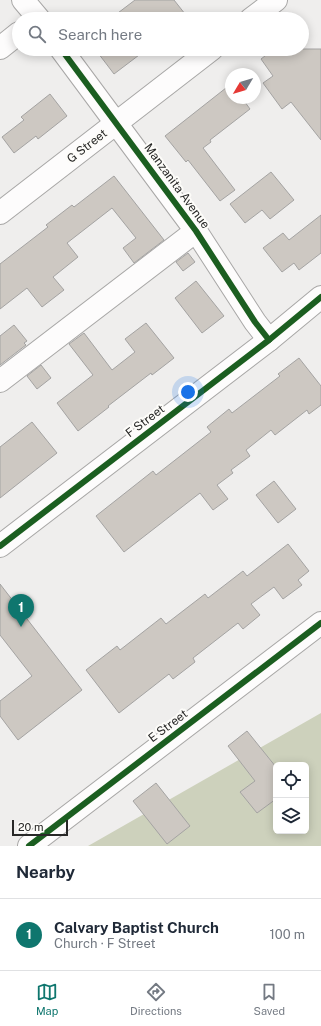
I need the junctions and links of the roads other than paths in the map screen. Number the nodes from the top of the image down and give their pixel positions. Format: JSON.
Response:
{"nodes":[{"id":1,"x":23,"y":0,"type":"edge"},
{"id":2,"x":276,"y":0,"type":"edge"},
{"id":3,"x":32,"y":12,"type":"edge"},
{"id":4,"x":260,"y":12,"type":"edge"},
{"id":5,"x":12,"y":39,"type":"edge"},
{"id":6,"x":0,"y":48,"type":"edge"},
{"id":7,"x":66,"y":56,"type":"edge"},
{"id":8,"x":203,"y":56,"type":"edge"},
{"id":9,"x":117,"y":123,"type":"junction"},
{"id":10,"x":0,"y":214,"type":"edge"},
{"id":11,"x":196,"y":231,"type":"junction"},
{"id":12,"x":321,"y":297,"type":"edge"},
{"id":13,"x":269,"y":340,"type":"junction"},
{"id":14,"x":0,"y":380,"type":"edge"},
{"id":15,"x":0,"y":546,"type":"edge"},
{"id":16,"x":321,"y":624,"type":"edge"},
{"id":17,"x":29,"y":846,"type":"edge"}],
"edges":[{"from":1,"to":3,"type":"street"},
{"from":2,"to":4,"type":"street"},
{"from":5,"to":6,"type":"street"},
{"from":7,"to":9,"type":"street","name":"Manzanita Avenue"},
{"from":8,"to":9,"type":"street","name":"G Street"},
{"from":9,"to":10,"type":"street","name":"G Street"},
{"from":9,"to":11,"type":"street","name":"Manzanita Avenue"},
{"from":11,"to":13,"type":"street","name":"Manzanita Avenue"},
{"from":11,"to":14,"type":"street"},
{"from":12,"to":13,"type":"street","name":"F Street"},
{"from":13,"to":15,"type":"street","name":"F Street"},
{"from":16,"to":17,"type":"street","name":"E Street"}]}
